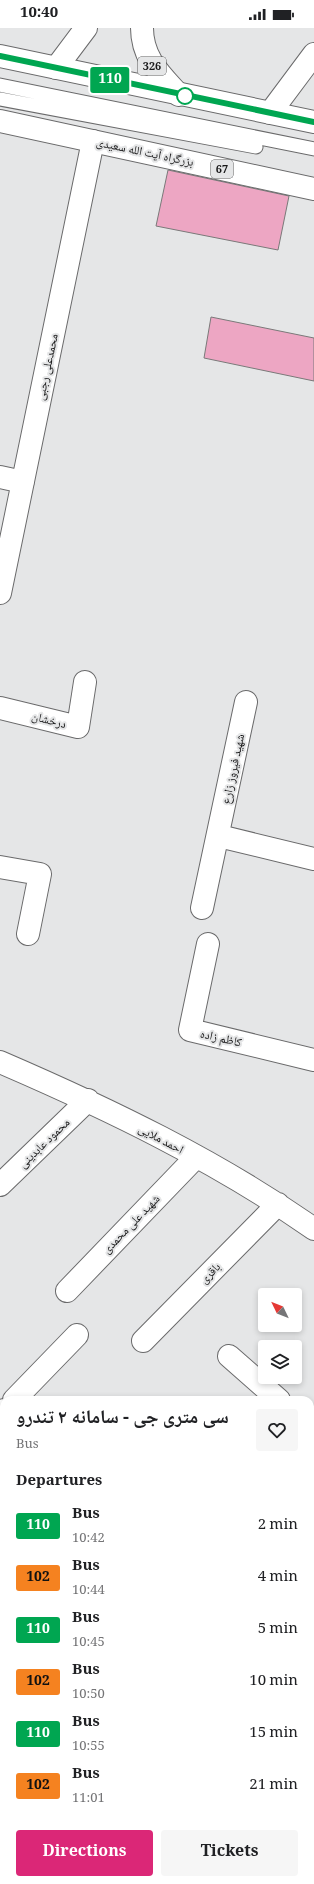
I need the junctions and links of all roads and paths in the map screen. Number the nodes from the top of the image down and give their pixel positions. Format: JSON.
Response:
{"nodes":[{"id":1,"x":86,"y":28,"type":"edge"},
{"id":2,"x":142,"y":28,"type":"edge"},
{"id":3,"x":314,"y":54,"type":"edge"},
{"id":4,"x":0,"y":56,"type":"edge"},
{"id":5,"x":56,"y":68,"type":"junction"},
{"id":6,"x":0,"y":85,"type":"edge"},
{"id":7,"x":179,"y":95,"type":"junction"},
{"id":8,"x":0,"y":99,"type":"edge"},
{"id":9,"x":270,"y":113,"type":"junction"},
{"id":10,"x":0,"y":121,"type":"edge"},
{"id":11,"x":314,"y":122,"type":"edge"},
{"id":12,"x":93,"y":141,"type":"junction"},
{"id":13,"x":314,"y":150,"type":"edge"},
{"id":14,"x":314,"y":158,"type":"edge"},
{"id":15,"x":314,"y":189,"type":"edge"},
{"id":16,"x":0,"y":477,"type":"edge"},
{"id":17,"x":23,"y":482,"type":"junction"},
{"id":18,"x":0,"y":593,"type":"edge"},
{"id":19,"x":85,"y":682,"type":"dead end"},
{"id":20,"x":246,"y":702,"type":"dead end"},
{"id":21,"x":0,"y":708,"type":"edge"},
{"id":22,"x":219,"y":836,"type":"junction"},
{"id":23,"x":314,"y":859,"type":"edge"},
{"id":24,"x":0,"y":867,"type":"edge"},
{"id":25,"x":202,"y":908,"type":"dead end"},
{"id":26,"x":28,"y":934,"type":"dead end"},
{"id":27,"x":208,"y":944,"type":"dead end"},
{"id":28,"x":314,"y":1060,"type":"edge"},
{"id":29,"x":0,"y":1062,"type":"edge"},
{"id":30,"x":88,"y":1100,"type":"junction"},
{"id":31,"x":196,"y":1157,"type":"junction"},
{"id":32,"x":0,"y":1185,"type":"edge"},
{"id":33,"x":278,"y":1204,"type":"junction"},
{"id":34,"x":314,"y":1229,"type":"edge"},
{"id":35,"x":67,"y":1291,"type":"dead end"},
{"id":36,"x":77,"y":1335,"type":"dead end"},
{"id":37,"x":143,"y":1341,"type":"dead end"},
{"id":38,"x":229,"y":1356,"type":"dead end"},
{"id":39,"x":0,"y":1389,"type":"edge"},
{"id":40,"x":8,"y":1396,"type":"edge"},
{"id":41,"x":17,"y":1396,"type":"edge"},
{"id":42,"x":274,"y":1396,"type":"edge"}],
"edges":[{"from":1,"to":5,"type":"main road"},
{"from":2,"to":7,"type":"main road","number":"326"},
{"from":3,"to":9,"type":"main road"},
{"from":4,"to":5,"type":"main road"},
{"from":5,"to":7,"type":"main road"},
{"from":6,"to":13,"type":"lane"},
{"from":7,"to":9,"type":"main road"},
{"from":8,"to":14,"type":"lane"},
{"from":9,"to":11,"type":"main road"},
{"from":10,"to":12,"type":"main road","name":"بزرگراه آیت الله سعیدی","number":"67"},
{"from":12,"to":15,"type":"main road","name":"بزرگراه آیت الله سعیدی","number":"67"},
{"from":12,"to":17,"type":"main road","name":"محمدعلی رجبی"},
{"from":16,"to":17,"type":"main road"},
{"from":17,"to":18,"type":"main road","name":"محمدعلی رجبی"},
{"from":19,"to":21,"type":"main road","name":"درخشان"},
{"from":20,"to":22,"type":"main road","name":"شهید فیروز زارع"},
{"from":22,"to":23,"type":"main road"},
{"from":22,"to":25,"type":"main road","name":"شهید فیروز زارع"},
{"from":24,"to":26,"type":"main road"},
{"from":27,"to":28,"type":"main road","name":"کاظم زاده"},
{"from":29,"to":30,"type":"main road","name":"احمد ملایی"},
{"from":30,"to":31,"type":"main road","name":"احمد ملایی"},
{"from":30,"to":32,"type":"main road","name":"محمود عابدینی"},
{"from":31,"to":33,"type":"main road","name":"احمد ملایی"},
{"from":31,"to":35,"type":"main road","name":"شهید علی محمدی"},
{"from":33,"to":34,"type":"main road","name":"احمد ملایی"},
{"from":33,"to":37,"type":"main road","name":"باقری"},
{"from":36,"to":41,"type":"main road"},
{"from":38,"to":42,"type":"main road"},
{"from":39,"to":40,"type":"main road"}]}
